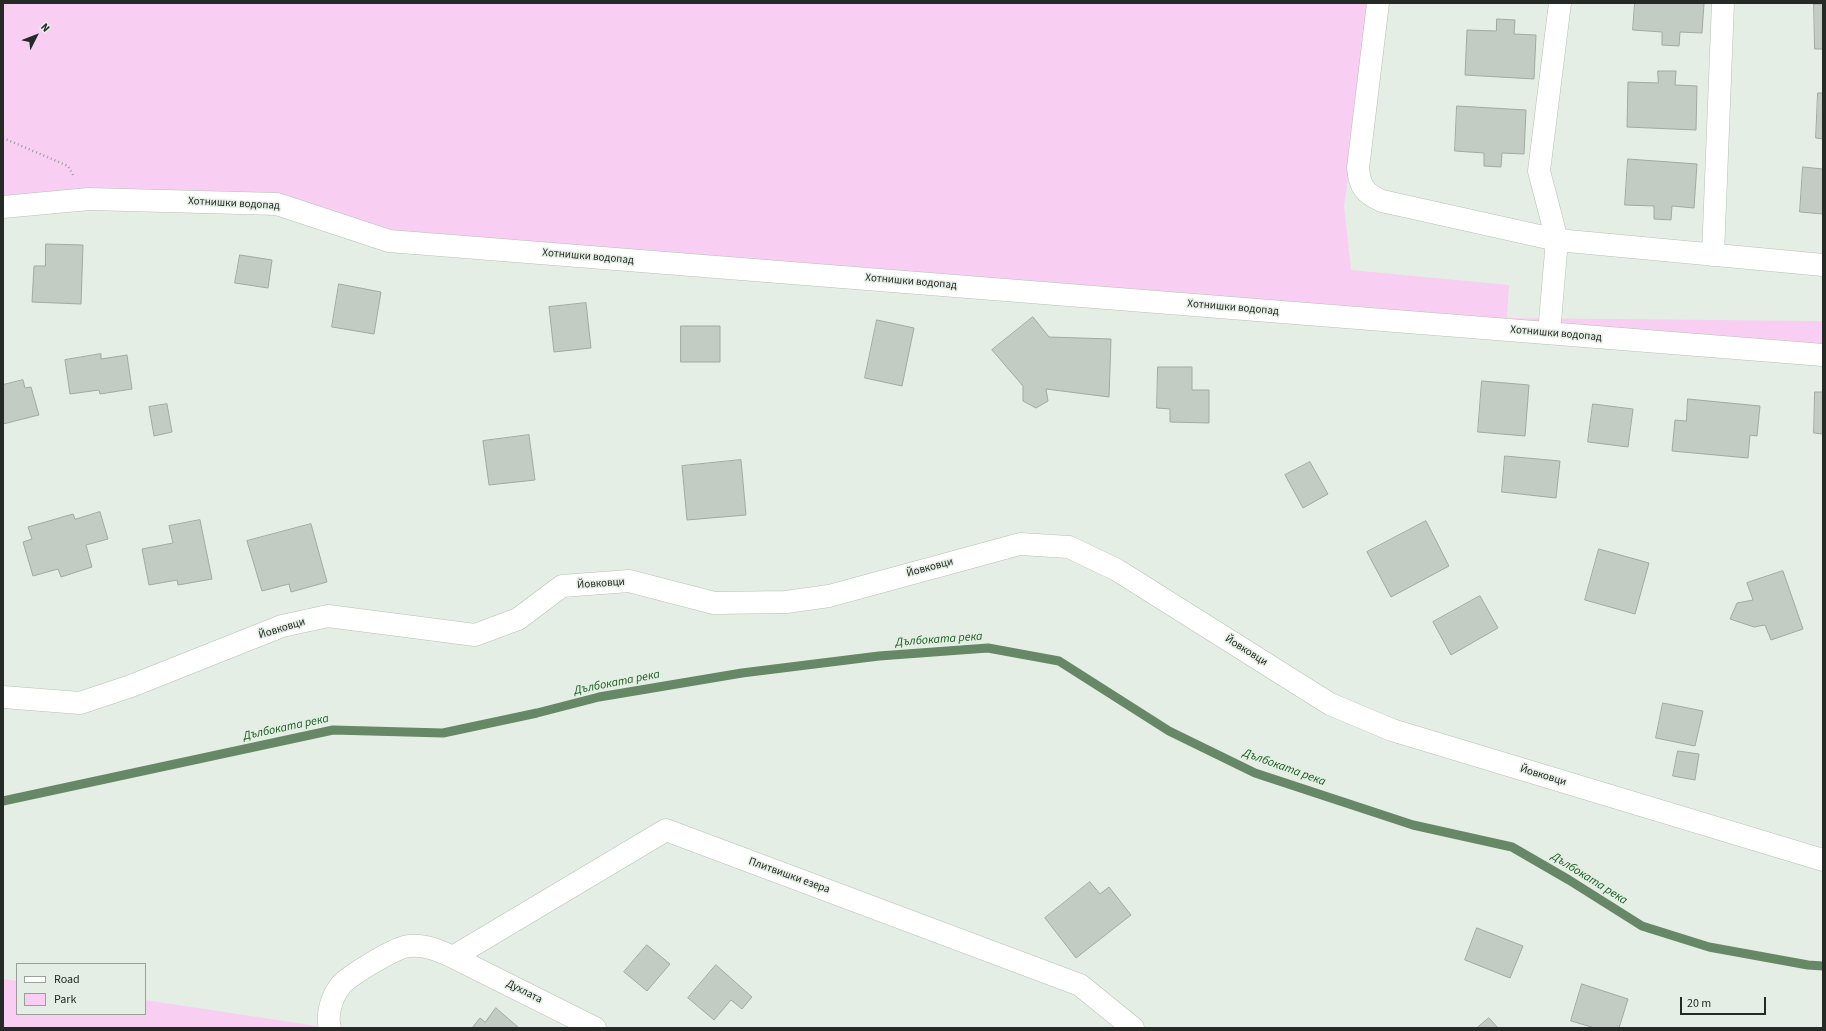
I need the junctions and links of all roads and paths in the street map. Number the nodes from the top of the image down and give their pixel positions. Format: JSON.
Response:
{"nodes":[{"id":1,"x":1378,"y":3,"type":"edge"},
{"id":2,"x":1560,"y":3,"type":"edge"},
{"id":3,"x":1723,"y":3,"type":"edge"},
{"id":4,"x":3,"y":138,"type":"edge"},
{"id":5,"x":89,"y":198,"type":"junction"},
{"id":6,"x":3,"y":207,"type":"edge"},
{"id":7,"x":1557,"y":240,"type":"junction"},
{"id":8,"x":1712,"y":254,"type":"junction"},
{"id":9,"x":1823,"y":264,"type":"edge"},
{"id":10,"x":1549,"y":333,"type":"junction"},
{"id":11,"x":1823,"y":355,"type":"edge"},
{"id":12,"x":3,"y":697,"type":"edge"},
{"id":13,"x":1823,"y":860,"type":"edge"},
{"id":14,"x":453,"y":957,"type":"junction"},
{"id":15,"x":330,"y":1028,"type":"edge"},
{"id":16,"x":595,"y":1028,"type":"edge"},
{"id":17,"x":1133,"y":1028,"type":"edge"}],
"edges":[{"from":1,"to":7,"type":"street"},
{"from":2,"to":7,"type":"street"},
{"from":3,"to":8,"type":"street"},
{"from":4,"to":5,"type":"path"},
{"from":5,"to":6,"type":"street","name":"Хотнишки водопад"},
{"from":5,"to":10,"type":"street","name":"Хотнишки водопад"},
{"from":7,"to":8,"type":"street"},
{"from":7,"to":10,"type":"street"},
{"from":8,"to":9,"type":"street"},
{"from":10,"to":11,"type":"street","name":"Хотнишки водопад"},
{"from":12,"to":13,"type":"street","name":"Йовковци"},
{"from":14,"to":15,"type":"street","name":"Духлата"},
{"from":14,"to":16,"type":"street","name":"Духлата"},
{"from":14,"to":17,"type":"street","name":"Плитвишки езера"}]}
